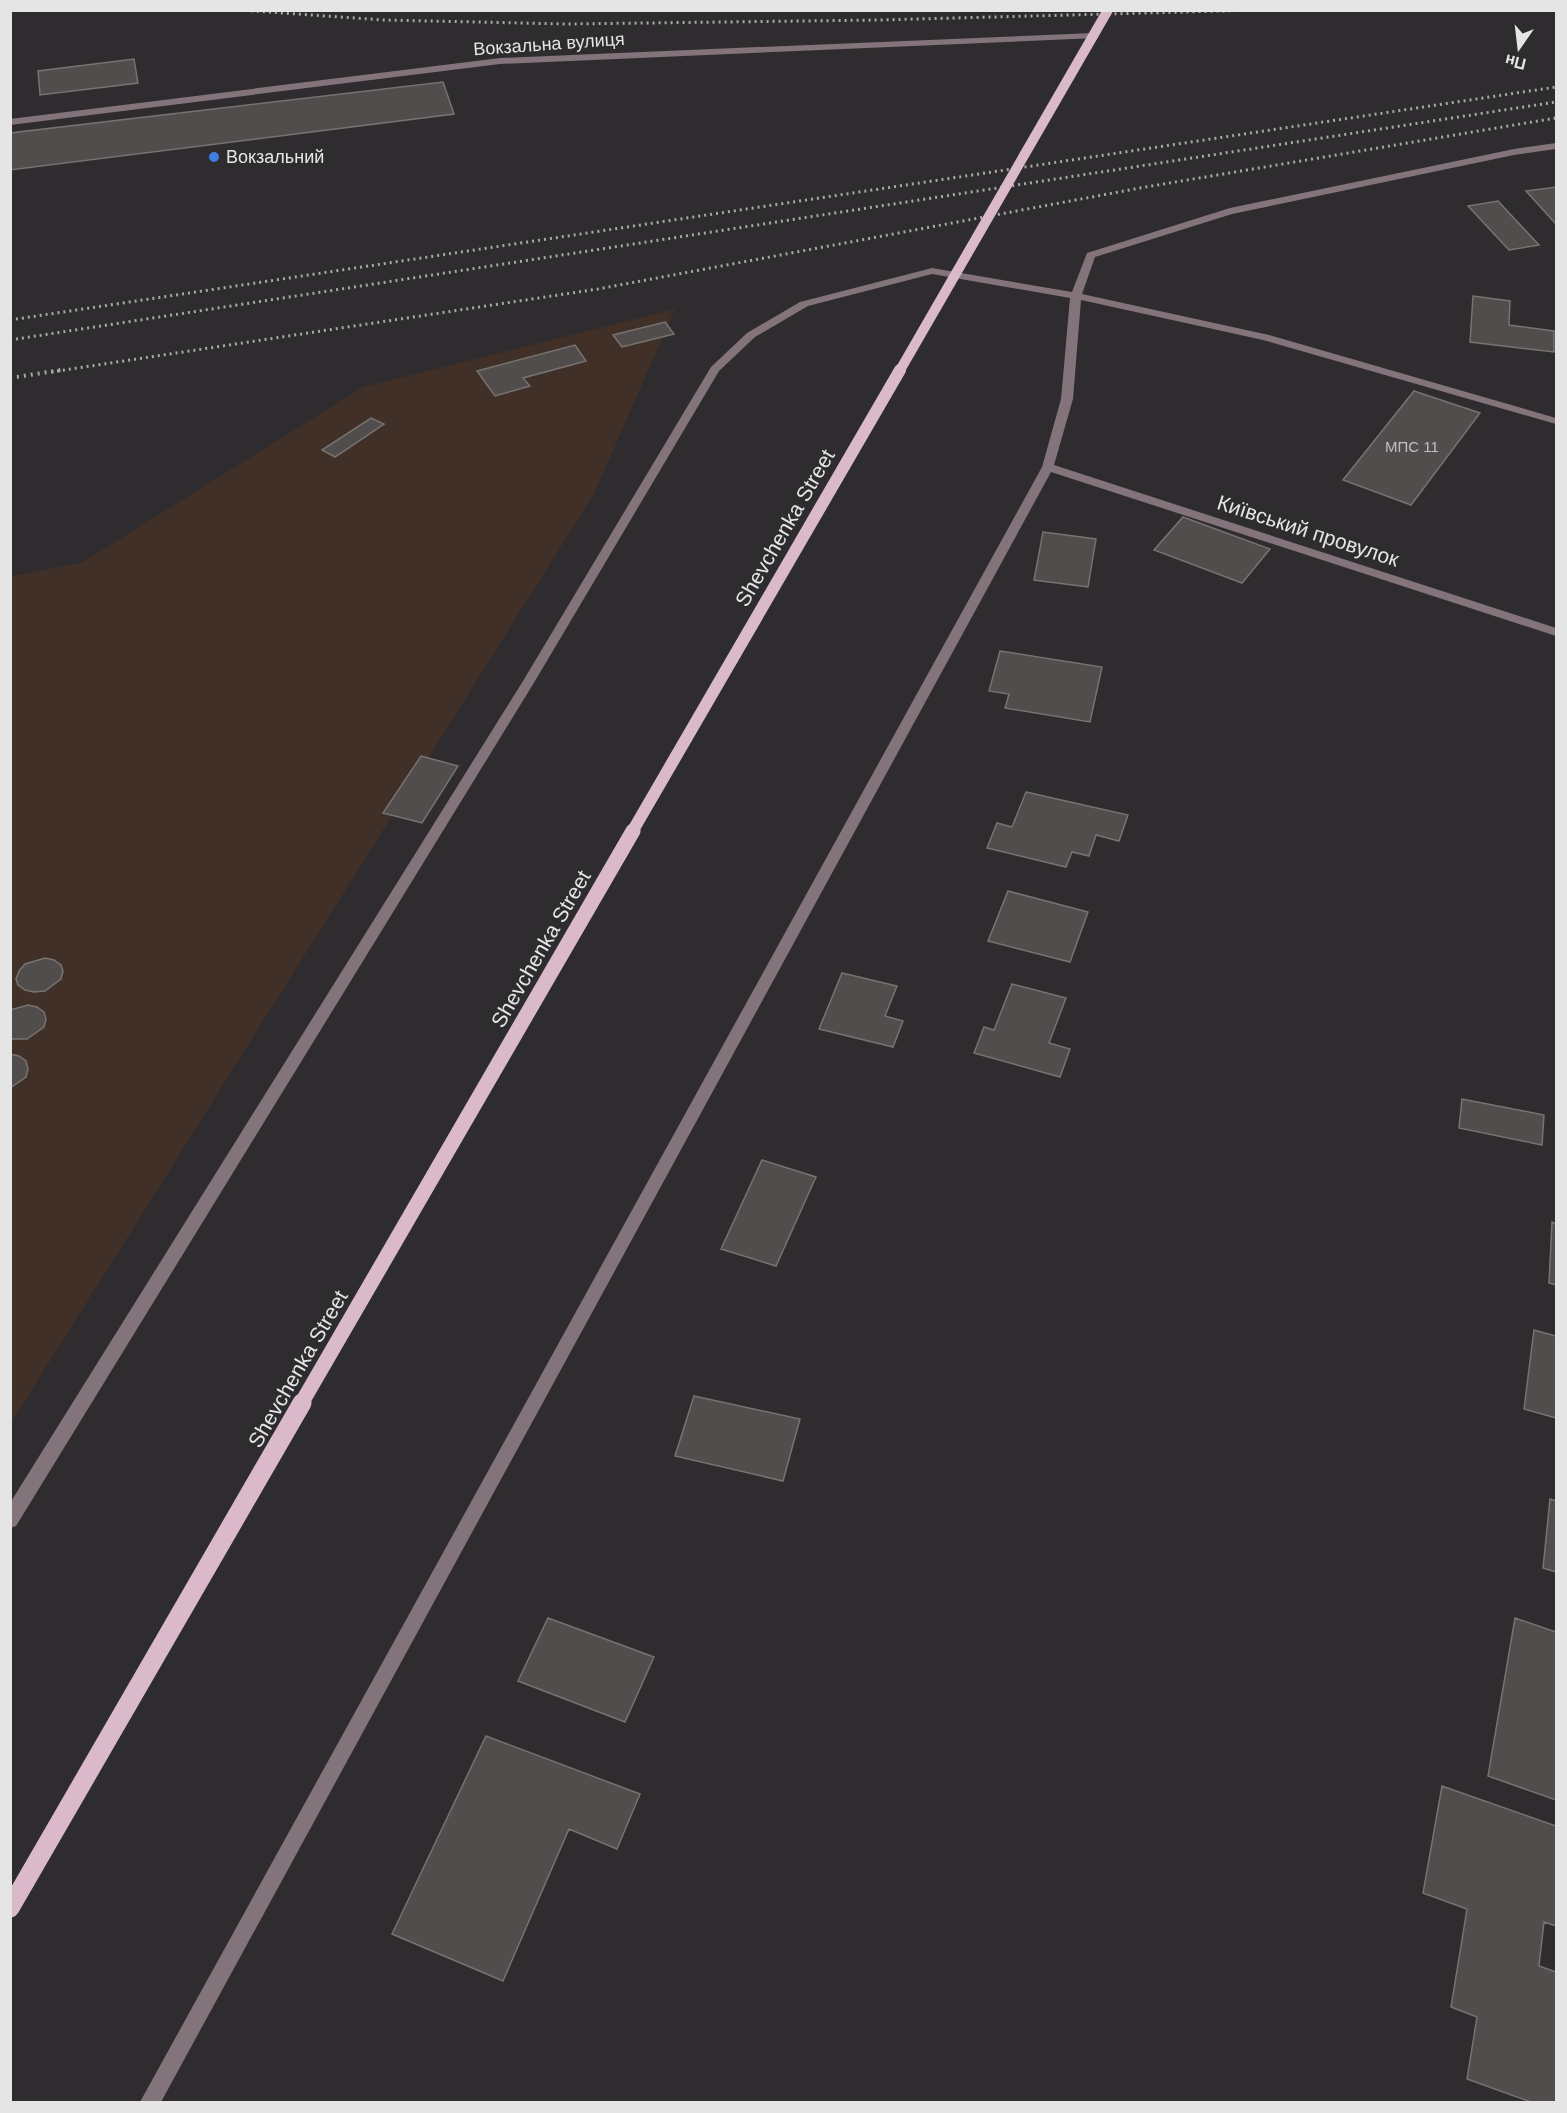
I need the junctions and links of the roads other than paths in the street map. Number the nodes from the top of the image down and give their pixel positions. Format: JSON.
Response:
{"nodes":[{"id":1,"x":1108,"y":10,"type":"edge"},
{"id":2,"x":1093,"y":36,"type":"junction"},
{"id":3,"x":10,"y":122,"type":"edge"},
{"id":4,"x":1557,"y":146,"type":"edge"},
{"id":5,"x":1076,"y":296,"type":"junction"},
{"id":6,"x":1557,"y":421,"type":"edge"},
{"id":7,"x":1048,"y":466,"type":"junction"},
{"id":8,"x":1557,"y":632,"type":"edge"},
{"id":9,"x":10,"y":1520,"type":"edge"},
{"id":10,"x":10,"y":1908,"type":"edge"},
{"id":11,"x":150,"y":2103,"type":"edge"}],
"edges":[{"from":1,"to":2,"type":"main road","name":"Shevchenka Street","bridge":true},
{"from":2,"to":3,"type":"street","name":"Вокзальна вулиця"},
{"from":2,"to":10,"type":"main road","name":"Shevchenka Street","bridge":true},
{"from":4,"to":5,"type":"street"},
{"from":5,"to":6,"type":"street"},
{"from":5,"to":7,"type":"street"},
{"from":5,"to":9,"type":"street"},
{"from":7,"to":8,"type":"street","name":"Київський провулок"},
{"from":7,"to":11,"type":"street"}]}
